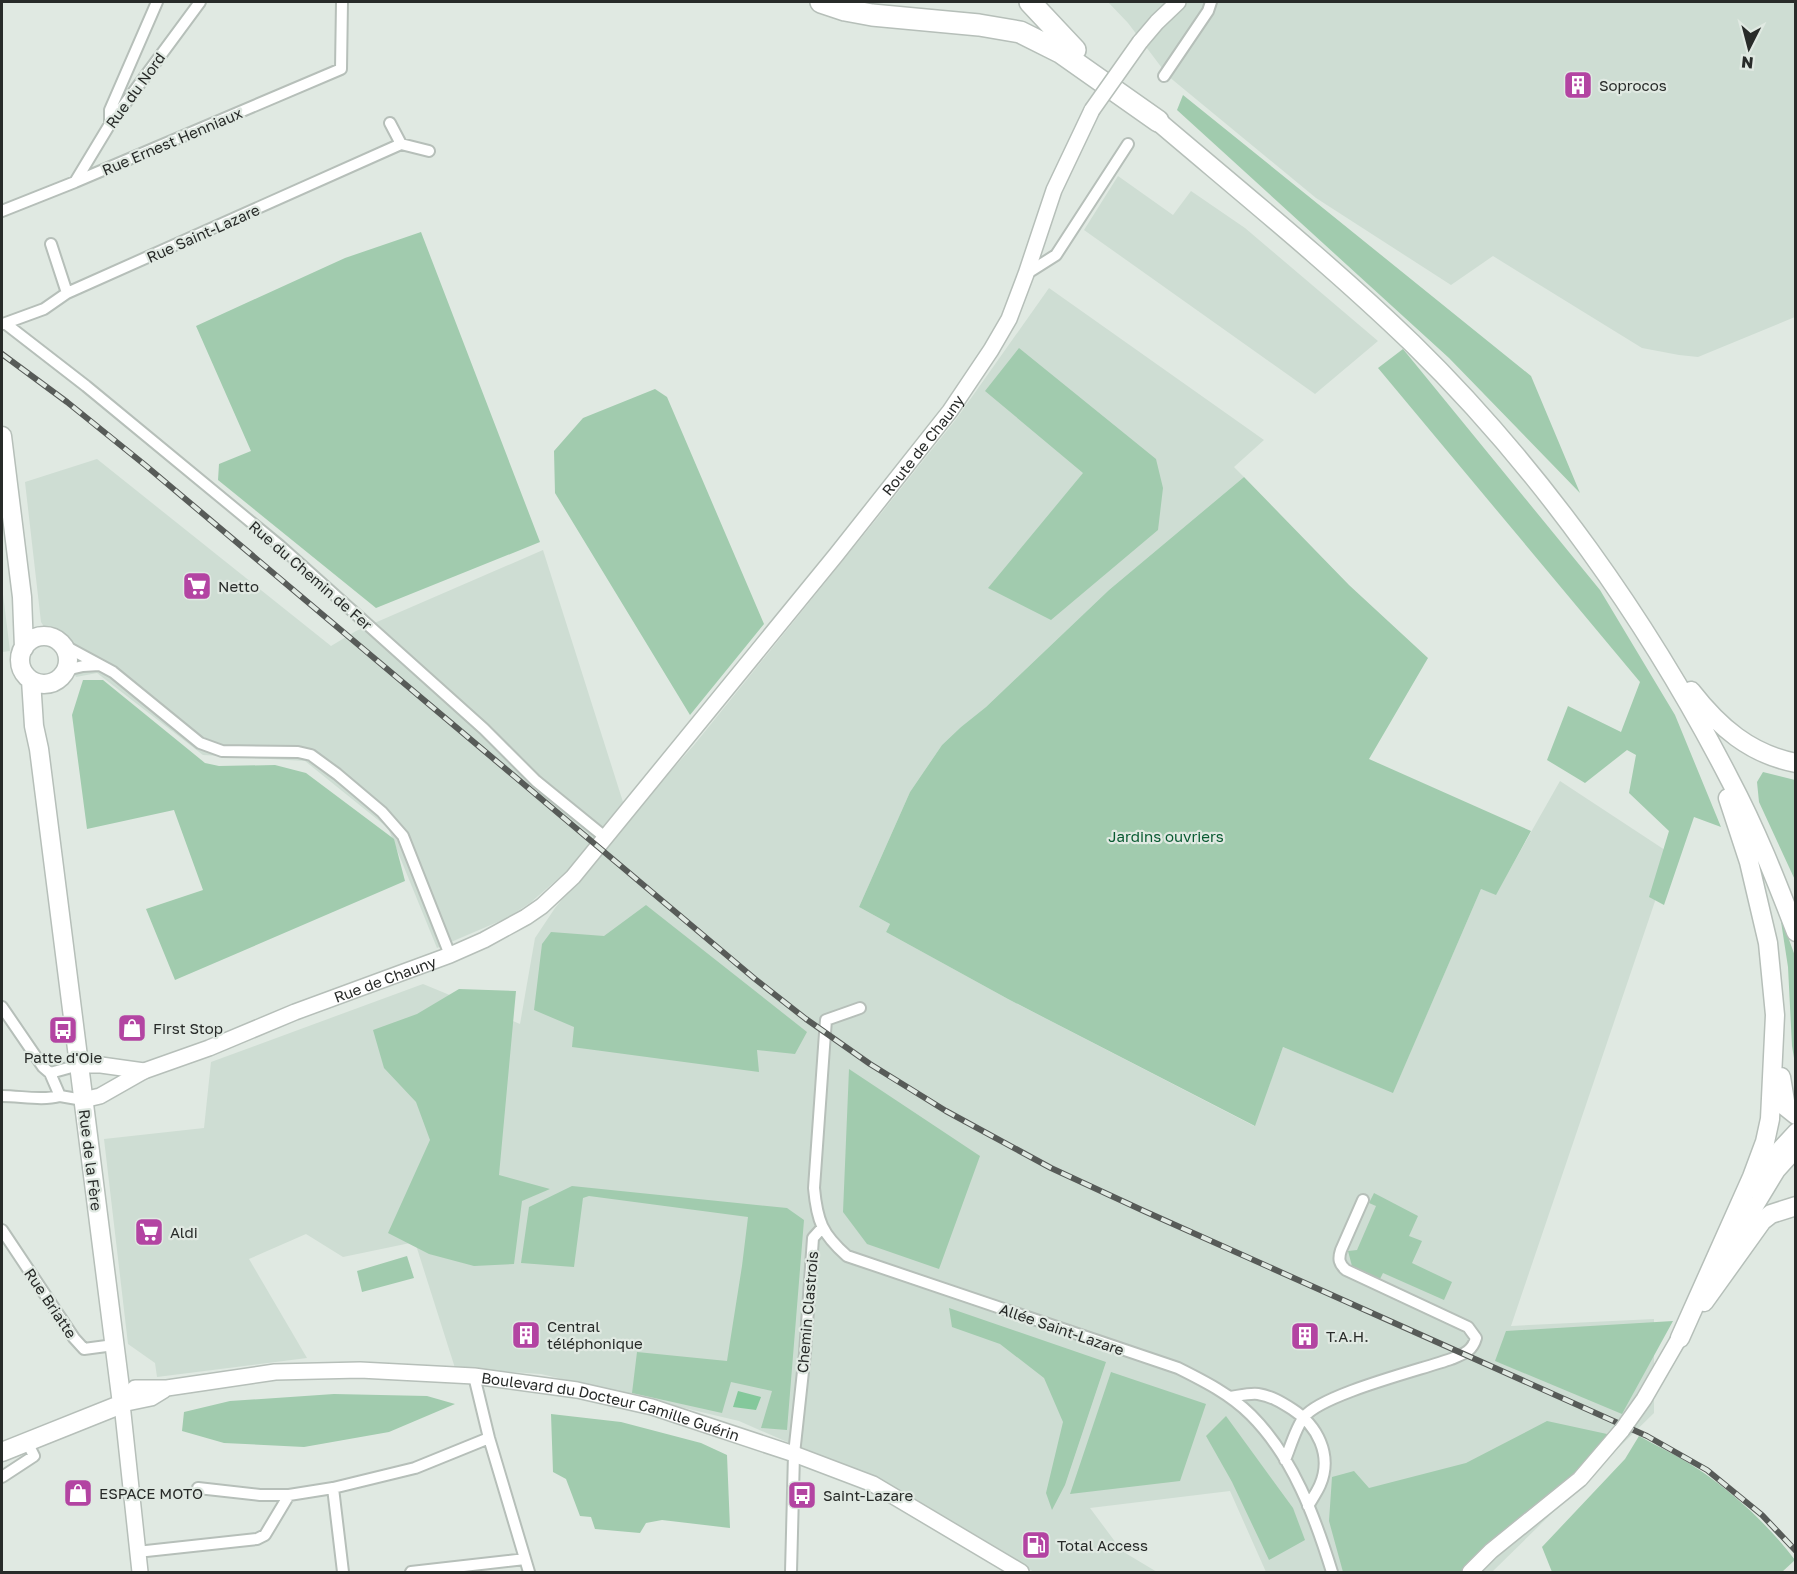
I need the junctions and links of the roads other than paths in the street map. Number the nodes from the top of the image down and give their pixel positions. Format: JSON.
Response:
{"nodes":[{"id":1,"x":157,"y":2,"type":"edge"},
{"id":2,"x":201,"y":2,"type":"edge"},
{"id":3,"x":342,"y":2,"type":"edge"},
{"id":4,"x":821,"y":2,"type":"edge"},
{"id":5,"x":1018,"y":2,"type":"edge"},
{"id":6,"x":1030,"y":2,"type":"edge"},
{"id":7,"x":1178,"y":2,"type":"edge"},
{"id":8,"x":1211,"y":2,"type":"edge"},
{"id":9,"x":1075,"y":50,"type":"junction"},
{"id":10,"x":1164,"y":76,"type":"dead end"},
{"id":11,"x":1158,"y":121,"type":"junction"},
{"id":12,"x":390,"y":123,"type":"dead end"},
{"id":13,"x":110,"y":124,"type":"junction"},
{"id":14,"x":400,"y":144,"type":"junction"},
{"id":15,"x":1128,"y":144,"type":"dead end"},
{"id":16,"x":429,"y":151,"type":"dead end"},
{"id":17,"x":75,"y":182,"type":"junction"},
{"id":18,"x":2,"y":211,"type":"edge"},
{"id":19,"x":51,"y":244,"type":"dead end"},
{"id":20,"x":1026,"y":274,"type":"junction"},
{"id":21,"x":67,"y":294,"type":"junction"},
{"id":22,"x":4,"y":324,"type":"edge"},
{"id":23,"x":2,"y":436,"type":"edge"},
{"id":24,"x":22,"y":597,"type":"junction"},
{"id":25,"x":42,"y":636,"type":"junction"},
{"id":26,"x":63,"y":645,"type":"junction"},
{"id":27,"x":1653,"y":646,"type":"junction"},
{"id":28,"x":24,"y":648,"type":"junction"},
{"id":29,"x":99,"y":665,"type":"junction"},
{"id":30,"x":66,"y":670,"type":"junction"},
{"id":31,"x":31,"y":680,"type":"junction"},
{"id":32,"x":51,"y":683,"type":"junction"},
{"id":33,"x":1707,"y":738,"type":"junction"},
{"id":34,"x":39,"y":749,"type":"junction"},
{"id":35,"x":1796,"y":763,"type":"edge"},
{"id":36,"x":602,"y":842,"type":"junction"},
{"id":37,"x":1796,"y":932,"type":"edge"},
{"id":38,"x":450,"y":955,"type":"junction"},
{"id":39,"x":2,"y":1007,"type":"edge"},
{"id":40,"x":860,"y":1008,"type":"dead end"},
{"id":41,"x":1775,"y":1015,"type":"junction"},
{"id":42,"x":79,"y":1065,"type":"junction"},
{"id":43,"x":144,"y":1071,"type":"junction"},
{"id":44,"x":50,"y":1073,"type":"junction"},
{"id":45,"x":2,"y":1096,"type":"edge"},
{"id":46,"x":60,"y":1096,"type":"junction"},
{"id":47,"x":83,"y":1100,"type":"junction"},
{"id":48,"x":1796,"y":1115,"type":"edge"},
{"id":49,"x":1796,"y":1131,"type":"edge"},
{"id":50,"x":1796,"y":1150,"type":"edge"},
{"id":51,"x":1363,"y":1200,"type":"dead end"},
{"id":52,"x":1796,"y":1206,"type":"edge"},
{"id":53,"x":822,"y":1228,"type":"junction"},
{"id":54,"x":2,"y":1230,"type":"edge"},
{"id":55,"x":1722,"y":1260,"type":"junction"},
{"id":56,"x":1680,"y":1338,"type":"junction"},
{"id":57,"x":114,"y":1345,"type":"junction"},
{"id":58,"x":474,"y":1376,"type":"junction"},
{"id":59,"x":1230,"y":1397,"type":"junction"},
{"id":60,"x":122,"y":1404,"type":"junction"},
{"id":61,"x":1304,"y":1416,"type":"junction"},
{"id":62,"x":489,"y":1438,"type":"junction"},
{"id":63,"x":27,"y":1442,"type":"junction"},
{"id":64,"x":2,"y":1452,"type":"edge"},
{"id":65,"x":794,"y":1454,"type":"junction"},
{"id":66,"x":1285,"y":1460,"type":"junction"},
{"id":67,"x":2,"y":1477,"type":"edge"},
{"id":68,"x":198,"y":1488,"type":"dead end"},
{"id":69,"x":333,"y":1488,"type":"junction"},
{"id":70,"x":289,"y":1496,"type":"junction"},
{"id":71,"x":1308,"y":1506,"type":"junction"},
{"id":72,"x":137,"y":1552,"type":"junction"},
{"id":73,"x":525,"y":1559,"type":"junction"},
{"id":74,"x":140,"y":1572,"type":"edge"},
{"id":75,"x":343,"y":1572,"type":"edge"},
{"id":76,"x":411,"y":1572,"type":"edge"},
{"id":77,"x":529,"y":1572,"type":"edge"},
{"id":78,"x":791,"y":1572,"type":"edge"},
{"id":79,"x":1021,"y":1572,"type":"edge"},
{"id":80,"x":1332,"y":1572,"type":"edge"},
{"id":81,"x":1470,"y":1572,"type":"edge"}],
"edges":[{"from":1,"to":13,"type":"street"},
{"from":2,"to":13,"type":"street","name":"Rue du Nord"},
{"from":3,"to":17,"type":"street","name":"Rue Ernest Henniaux"},
{"from":4,"to":11,"type":"highway"},
{"from":5,"to":9,"type":"main road"},
{"from":6,"to":9,"type":"highway"},
{"from":7,"to":20,"type":"street","name":"Route de Chauny","bridge":true},
{"from":8,"to":10,"type":"street"},
{"from":9,"to":11,"type":"main road"},
{"from":11,"to":27,"type":"main road"},
{"from":12,"to":14,"type":"street"},
{"from":13,"to":17,"type":"street","name":"Rue du Nord"},
{"from":14,"to":16,"type":"street"},
{"from":14,"to":21,"type":"street","name":"Rue Saint-Lazare"},
{"from":15,"to":20,"type":"street"},
{"from":17,"to":18,"type":"street","name":"Rue Ernest Henniaux"},
{"from":19,"to":21,"type":"street"},
{"from":20,"to":36,"type":"street","name":"Route de Chauny"},
{"from":21,"to":22,"type":"street","name":"Rue Saint-Lazare"},
{"from":22,"to":36,"type":"street","name":"Rue du Chemin de Fer"},
{"from":23,"to":24,"type":"main road"},
{"from":24,"to":25,"type":"main road"},
{"from":24,"to":28,"type":"main road"},
{"from":25,"to":26,"type":"main road"},
{"from":25,"to":28,"type":"main road"},
{"from":26,"to":29,"type":"street"},
{"from":26,"to":30,"type":"main road"},
{"from":27,"to":33,"type":"main road"},
{"from":27,"to":35,"type":"main road"},
{"from":28,"to":31,"type":"main road"},
{"from":29,"to":30,"type":"street"},
{"from":29,"to":38,"type":"street"},
{"from":30,"to":32,"type":"main road"},
{"from":31,"to":32,"type":"main road"},
{"from":31,"to":34,"type":"main road","name":"Rue de la Fère"},
{"from":32,"to":34,"type":"main road","name":"Rue de la Fère"},
{"from":33,"to":37,"type":"main road"},
{"from":33,"to":41,"type":"main road"},
{"from":34,"to":42,"type":"main road","name":"Rue de la Fère"},
{"from":36,"to":38,"type":"street","name":"Rue de Chauny"},
{"from":38,"to":43,"type":"street","name":"Rue de Chauny"},
{"from":39,"to":44,"type":"street"},
{"from":40,"to":53,"type":"street"},
{"from":41,"to":48,"type":"main road"},
{"from":41,"to":56,"type":"main road"},
{"from":42,"to":43,"type":"street","name":"Rue de Chauny"},
{"from":42,"to":44,"type":"street"},
{"from":42,"to":47,"type":"main road","name":"Rue de la Fère"},
{"from":43,"to":47,"type":"street","name":"Rue de Chauny"},
{"from":44,"to":46,"type":"street"},
{"from":45,"to":46,"type":"street"},
{"from":46,"to":47,"type":"street"},
{"from":47,"to":57,"type":"main road","name":"Rue de la Fère"},
{"from":49,"to":55,"type":"street"},
{"from":50,"to":55,"type":"street"},
{"from":51,"to":61,"type":"street"},
{"from":52,"to":56,"type":"main road"},
{"from":53,"to":59,"type":"street","name":"Allée Saint-Lazare"},
{"from":53,"to":65,"type":"street","name":"Chemin Clastrois"},
{"from":54,"to":57,"type":"street","name":"Rue Briatte"},
{"from":55,"to":56,"type":"street"},
{"from":56,"to":81,"type":"street"},
{"from":57,"to":60,"type":"main road","name":"Rue de la Fère"},
{"from":58,"to":60,"type":"street","name":"Boulevard du Docteur Camille Guérin"},
{"from":58,"to":62,"type":"street"},
{"from":58,"to":65,"type":"street","name":"Boulevard du Docteur Camille Guérin"},
{"from":59,"to":61,"type":"street"},
{"from":59,"to":66,"type":"street","name":"Allée Saint-Lazare"},
{"from":60,"to":63,"type":"main road"},
{"from":60,"to":72,"type":"street","name":"Rue de la Fère"},
{"from":61,"to":66,"type":"street"},
{"from":61,"to":71,"type":"street"},
{"from":62,"to":69,"type":"street"},
{"from":62,"to":73,"type":"street"},
{"from":63,"to":64,"type":"main road"},
{"from":63,"to":67,"type":"street"},
{"from":65,"to":78,"type":"street","name":"Chemin Clastrois"},
{"from":65,"to":79,"type":"street","name":"Boulevard du Docteur Camille Guérin"},
{"from":66,"to":71,"type":"street","name":"Allée Saint-Lazare"},
{"from":68,"to":70,"type":"street"},
{"from":69,"to":70,"type":"street"},
{"from":69,"to":75,"type":"street"},
{"from":70,"to":72,"type":"street"},
{"from":71,"to":80,"type":"street","name":"Allée Saint-Lazare"},
{"from":72,"to":74,"type":"street","name":"Rue de la Fère"},
{"from":73,"to":76,"type":"street"},
{"from":73,"to":77,"type":"street"}]}
